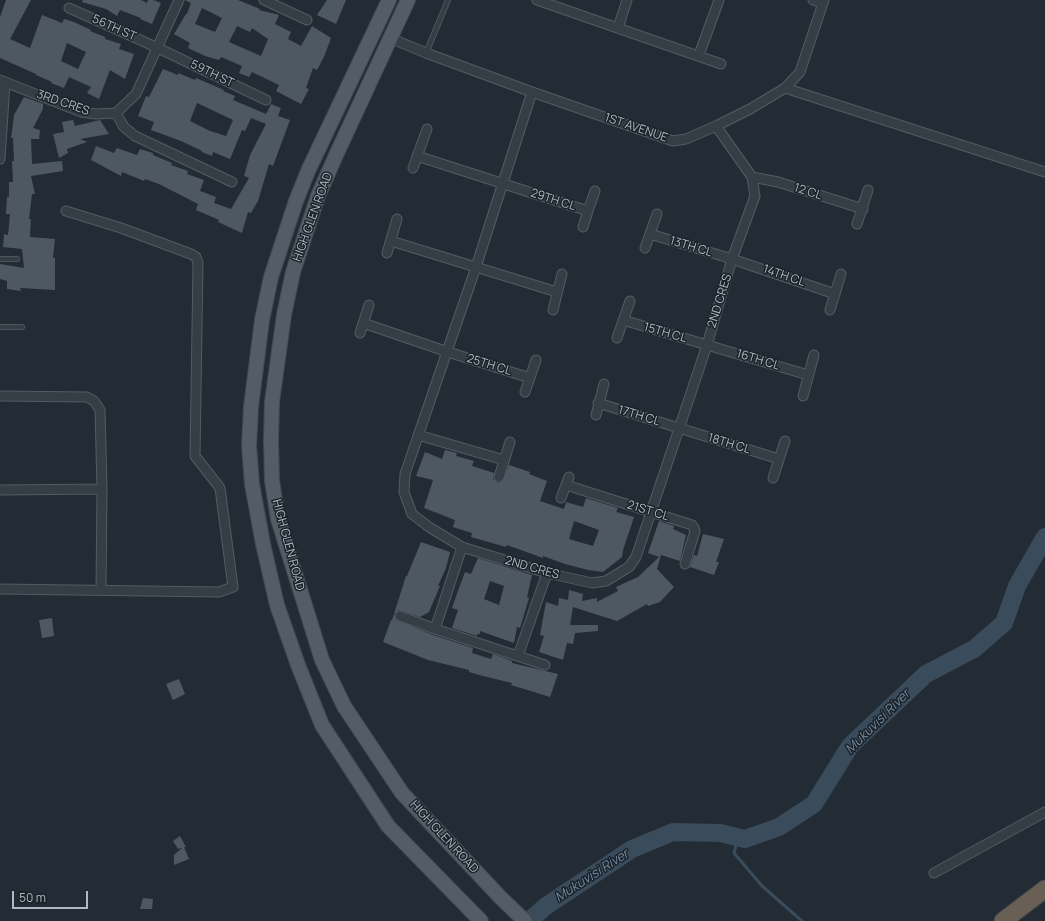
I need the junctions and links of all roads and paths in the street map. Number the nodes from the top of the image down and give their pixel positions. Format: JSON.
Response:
{"nodes":[{"id":1,"x":179,"y":0,"type":"edge"},
{"id":2,"x":264,"y":0,"type":"edge"},
{"id":3,"x":389,"y":0,"type":"edge"},
{"id":4,"x":408,"y":0,"type":"edge"},
{"id":5,"x":448,"y":0,"type":"edge"},
{"id":6,"x":536,"y":0,"type":"edge"},
{"id":7,"x":627,"y":0,"type":"edge"},
{"id":8,"x":719,"y":0,"type":"edge"},
{"id":9,"x":813,"y":0,"type":"edge"},
{"id":10,"x":823,"y":2,"type":"edge"},
{"id":11,"x":69,"y":8,"type":"dead end"},
{"id":12,"x":307,"y":20,"type":"dead end"},
{"id":13,"x":618,"y":28,"type":"junction"},
{"id":14,"x":390,"y":38,"type":"junction"},
{"id":15,"x":158,"y":48,"type":"junction"},
{"id":16,"x":426,"y":53,"type":"junction"},
{"id":17,"x":699,"y":55,"type":"junction"},
{"id":18,"x":721,"y":64,"type":"dead end"},
{"id":19,"x":2,"y":81,"type":"edge"},
{"id":20,"x":786,"y":88,"type":"junction"},
{"id":21,"x":532,"y":92,"type":"junction"},
{"id":22,"x":266,"y":100,"type":"dead end"},
{"id":23,"x":116,"y":113,"type":"junction"},
{"id":24,"x":716,"y":126,"type":"junction"},
{"id":25,"x":427,"y":129,"type":"dead end"},
{"id":26,"x":417,"y":156,"type":"junction"},
{"id":27,"x":0,"y":158,"type":"edge"},
{"id":28,"x":413,"y":168,"type":"dead end"},
{"id":29,"x":1045,"y":172,"type":"edge"},
{"id":30,"x":752,"y":177,"type":"junction"},
{"id":31,"x":232,"y":182,"type":"dead end"},
{"id":32,"x":503,"y":183,"type":"junction"},
{"id":33,"x":595,"y":190,"type":"dead end"},
{"id":34,"x":868,"y":190,"type":"dead end"},
{"id":35,"x":863,"y":209,"type":"junction"},
{"id":36,"x":66,"y":211,"type":"dead end"},
{"id":37,"x":588,"y":211,"type":"junction"},
{"id":38,"x":656,"y":214,"type":"dead end"},
{"id":39,"x":398,"y":219,"type":"dead end"},
{"id":40,"x":857,"y":224,"type":"dead end"},
{"id":41,"x":583,"y":227,"type":"dead end"},
{"id":42,"x":650,"y":234,"type":"junction"},
{"id":43,"x":391,"y":241,"type":"junction"},
{"id":44,"x":645,"y":248,"type":"dead end"},
{"id":45,"x":387,"y":253,"type":"dead end"},
{"id":46,"x":0,"y":259,"type":"edge"},
{"id":47,"x":17,"y":259,"type":"dead end"},
{"id":48,"x":732,"y":259,"type":"junction"},
{"id":49,"x":476,"y":267,"type":"junction"},
{"id":50,"x":562,"y":274,"type":"dead end"},
{"id":51,"x":840,"y":274,"type":"dead end"},
{"id":52,"x":558,"y":292,"type":"junction"},
{"id":53,"x":835,"y":294,"type":"junction"},
{"id":54,"x":630,"y":301,"type":"dead end"},
{"id":55,"x":369,"y":305,"type":"dead end"},
{"id":56,"x":553,"y":310,"type":"dead end"},
{"id":57,"x":830,"y":310,"type":"dead end"},
{"id":58,"x":624,"y":320,"type":"junction"},
{"id":59,"x":364,"y":322,"type":"junction"},
{"id":60,"x":0,"y":327,"type":"edge"},
{"id":61,"x":22,"y":327,"type":"dead end"},
{"id":62,"x":360,"y":333,"type":"dead end"},
{"id":63,"x":618,"y":338,"type":"dead end"},
{"id":64,"x":707,"y":345,"type":"junction"},
{"id":65,"x":448,"y":352,"type":"junction"},
{"id":66,"x":814,"y":355,"type":"dead end"},
{"id":67,"x":536,"y":360,"type":"dead end"},
{"id":68,"x":808,"y":375,"type":"junction"},
{"id":69,"x":530,"y":378,"type":"junction"},
{"id":70,"x":604,"y":384,"type":"dead end"},
{"id":71,"x":525,"y":392,"type":"dead end"},
{"id":72,"x":0,"y":396,"type":"edge"},
{"id":73,"x":803,"y":396,"type":"dead end"},
{"id":74,"x":598,"y":403,"type":"junction"},
{"id":75,"x":596,"y":415,"type":"dead end"},
{"id":76,"x":679,"y":428,"type":"junction"},
{"id":77,"x":418,"y":435,"type":"junction"},
{"id":78,"x":785,"y":441,"type":"dead end"},
{"id":79,"x":510,"y":442,"type":"dead end"},
{"id":80,"x":779,"y":459,"type":"junction"},
{"id":81,"x":504,"y":460,"type":"junction"},
{"id":82,"x":498,"y":477,"type":"dead end"},
{"id":83,"x":773,"y":478,"type":"dead end"},
{"id":84,"x":102,"y":489,"type":"junction"},
{"id":85,"x":0,"y":490,"type":"edge"},
{"id":86,"x":561,"y":498,"type":"dead end"},
{"id":87,"x":650,"y":512,"type":"junction"},
{"id":88,"x":462,"y":547,"type":"junction"},
{"id":89,"x":685,"y":564,"type":"dead end"},
{"id":90,"x":547,"y":573,"type":"junction"},
{"id":91,"x":0,"y":588,"type":"edge"},
{"id":92,"x":101,"y":589,"type":"junction"},
{"id":93,"x":400,"y":616,"type":"dead end"},
{"id":94,"x":435,"y":630,"type":"junction"},
{"id":95,"x":518,"y":656,"type":"junction"},
{"id":96,"x":545,"y":665,"type":"dead end"},
{"id":97,"x":1045,"y":812,"type":"edge"},
{"id":98,"x":934,"y":873,"type":"dead end"},
{"id":99,"x":1045,"y":889,"type":"edge"},
{"id":100,"x":479,"y":920,"type":"edge"},
{"id":101,"x":525,"y":921,"type":"edge"},
{"id":102,"x":1003,"y":921,"type":"edge"}],
"edges":[{"from":1,"to":15,"type":"street"},
{"from":2,"to":12,"type":"street"},
{"from":3,"to":100,"type":"main road","name":"HIGH GLEN ROAD"},
{"from":4,"to":14,"type":"main road","name":"HIGH GLEN ROAD"},
{"from":5,"to":16,"type":"lane"},
{"from":6,"to":13,"type":"street"},
{"from":7,"to":13,"type":"street"},
{"from":8,"to":17,"type":"street"},
{"from":9,"to":10,"type":"street"},
{"from":10,"to":20,"type":"street","name":"1ST AVENUE"},
{"from":11,"to":15,"type":"street","name":"56TH ST"},
{"from":13,"to":17,"type":"street"},
{"from":14,"to":16,"type":"street","name":"1ST AVENUE"},
{"from":14,"to":101,"type":"main road","name":"HIGH GLEN ROAD"},
{"from":15,"to":22,"type":"street","name":"59TH ST"},
{"from":15,"to":23,"type":"street"},
{"from":16,"to":21,"type":"street","name":"1ST AVENUE"},
{"from":17,"to":18,"type":"street"},
{"from":19,"to":23,"type":"street","name":"3RD CRES"},
{"from":19,"to":27,"type":"street"},
{"from":20,"to":24,"type":"street","name":"1ST AVENUE"},
{"from":20,"to":29,"type":"street"},
{"from":21,"to":24,"type":"street","name":"1ST AVENUE"},
{"from":21,"to":32,"type":"street","name":"2ND CRES"},
{"from":23,"to":31,"type":"street"},
{"from":24,"to":30,"type":"street","name":"2ND CRES"},
{"from":25,"to":26,"type":"street"},
{"from":26,"to":28,"type":"street"},
{"from":26,"to":32,"type":"street","name":"29TH CL"},
{"from":30,"to":35,"type":"street","name":"12 CL"},
{"from":30,"to":48,"type":"street","name":"2ND CRES"},
{"from":32,"to":37,"type":"street","name":"29TH CL"},
{"from":32,"to":49,"type":"street","name":"2ND CRES"},
{"from":33,"to":37,"type":"street"},
{"from":34,"to":35,"type":"street"},
{"from":35,"to":40,"type":"street"},
{"from":36,"to":92,"type":"street"},
{"from":37,"to":41,"type":"street","name":"29TH CL"},
{"from":38,"to":42,"type":"street"},
{"from":39,"to":43,"type":"street"},
{"from":42,"to":44,"type":"street"},
{"from":42,"to":48,"type":"street","name":"13TH CL"},
{"from":43,"to":45,"type":"street"},
{"from":43,"to":49,"type":"street"},
{"from":46,"to":47,"type":"lane"},
{"from":48,"to":53,"type":"street","name":"14TH CL"},
{"from":48,"to":64,"type":"street","name":"2ND CRES"},
{"from":49,"to":52,"type":"street"},
{"from":49,"to":65,"type":"street","name":"2ND CRES"},
{"from":50,"to":52,"type":"street"},
{"from":51,"to":53,"type":"street"},
{"from":52,"to":56,"type":"street"},
{"from":53,"to":57,"type":"street"},
{"from":54,"to":58,"type":"street"},
{"from":55,"to":59,"type":"street"},
{"from":58,"to":63,"type":"street"},
{"from":58,"to":64,"type":"street","name":"15TH CL"},
{"from":59,"to":62,"type":"street"},
{"from":59,"to":65,"type":"street","name":"25TH CL"},
{"from":60,"to":61,"type":"lane"},
{"from":64,"to":68,"type":"street","name":"16TH CL"},
{"from":64,"to":76,"type":"street","name":"2ND CRES"},
{"from":65,"to":69,"type":"street","name":"25TH CL"},
{"from":65,"to":77,"type":"street","name":"2ND CRES"},
{"from":66,"to":68,"type":"street"},
{"from":67,"to":69,"type":"street"},
{"from":68,"to":73,"type":"street"},
{"from":69,"to":71,"type":"street"},
{"from":70,"to":74,"type":"street"},
{"from":72,"to":84,"type":"street"},
{"from":74,"to":75,"type":"street"},
{"from":74,"to":76,"type":"street","name":"17TH CL"},
{"from":76,"to":80,"type":"street","name":"18TH CL"},
{"from":76,"to":87,"type":"street","name":"2ND CRES"},
{"from":77,"to":81,"type":"street"},
{"from":77,"to":88,"type":"street","name":"2ND CRES"},
{"from":78,"to":80,"type":"street"},
{"from":79,"to":81,"type":"street"},
{"from":80,"to":83,"type":"street"},
{"from":81,"to":82,"type":"street"},
{"from":84,"to":85,"type":"street"},
{"from":84,"to":92,"type":"street"},
{"from":86,"to":87,"type":"street","name":"21ST CL"},
{"from":87,"to":89,"type":"street","name":"21ST CL"},
{"from":87,"to":90,"type":"street","name":"2ND CRES"},
{"from":88,"to":90,"type":"street","name":"2ND CRES"},
{"from":88,"to":94,"type":"street"},
{"from":90,"to":95,"type":"street"},
{"from":91,"to":92,"type":"street"},
{"from":93,"to":94,"type":"street"},
{"from":94,"to":95,"type":"street"},
{"from":95,"to":96,"type":"street"},
{"from":97,"to":98,"type":"street"},
{"from":99,"to":102,"type":"highway"}]}
